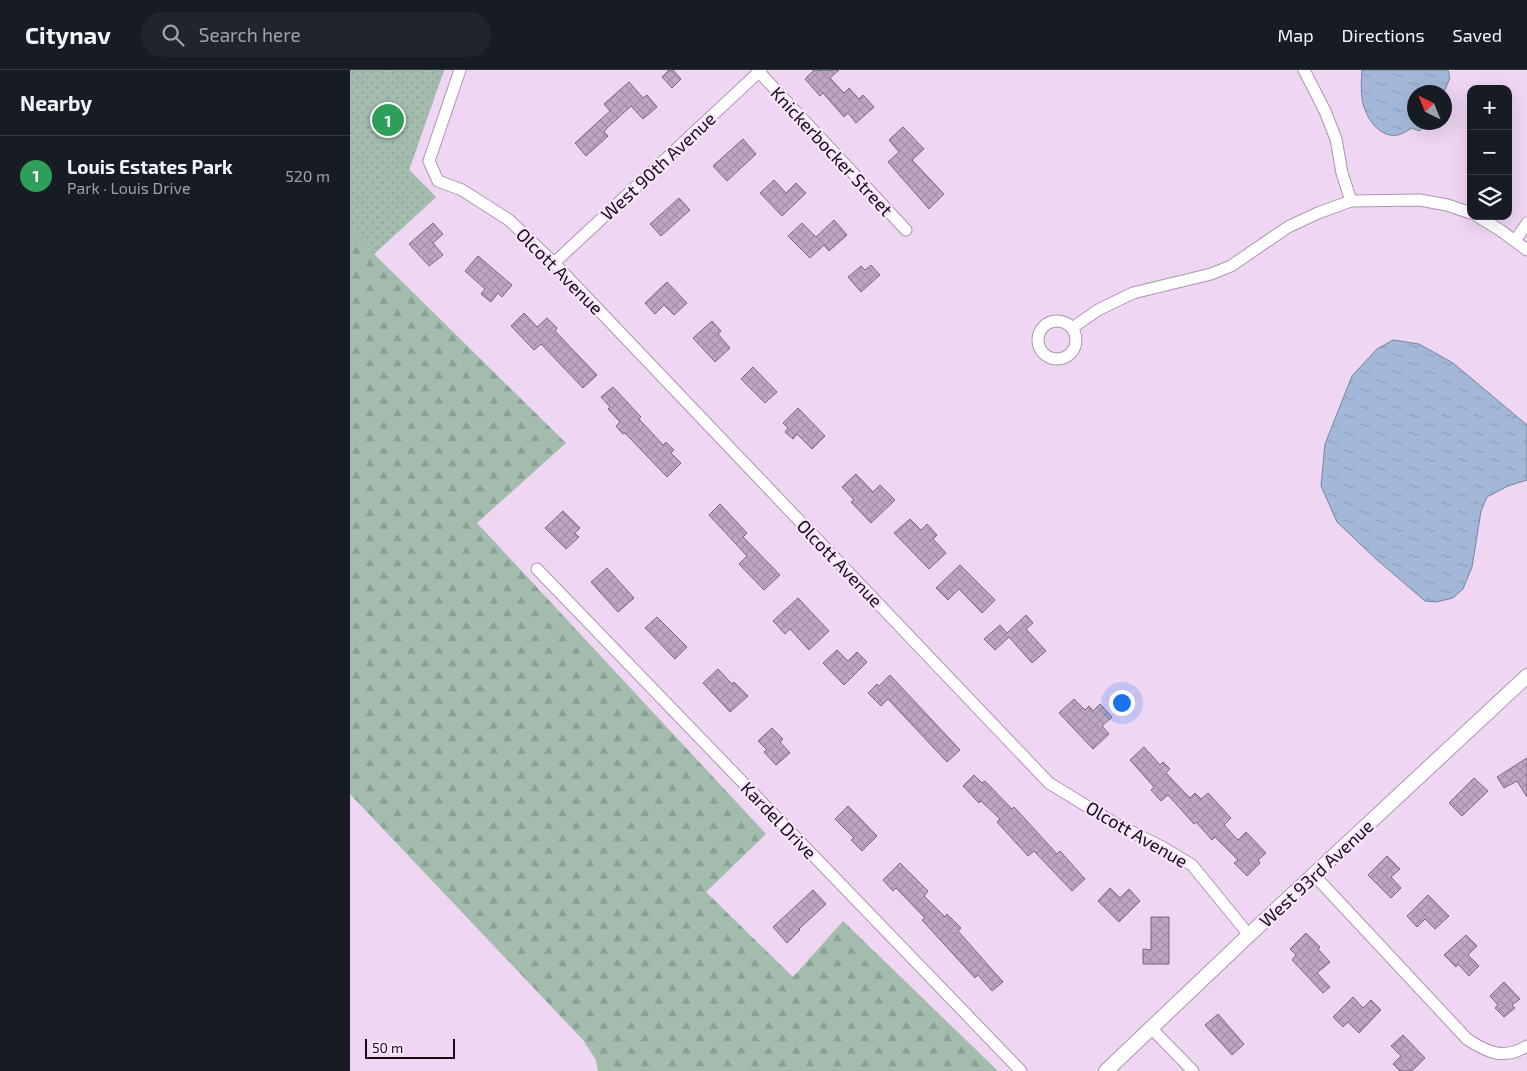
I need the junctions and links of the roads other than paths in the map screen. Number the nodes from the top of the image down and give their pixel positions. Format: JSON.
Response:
{"nodes":[{"id":1,"x":460,"y":70,"type":"edge"},
{"id":2,"x":1304,"y":70,"type":"edge"},
{"id":3,"x":760,"y":71,"type":"edge"},
{"id":4,"x":1351,"y":201,"type":"junction"},
{"id":5,"x":1467,"y":212,"type":"edge"},
{"id":6,"x":1483,"y":220,"type":"edge"},
{"id":7,"x":1527,"y":223,"type":"edge"},
{"id":8,"x":906,"y":230,"type":"dead end"},
{"id":9,"x":1515,"y":241,"type":"junction"},
{"id":10,"x":1527,"y":250,"type":"edge"},
{"id":11,"x":554,"y":263,"type":"junction"},
{"id":12,"x":1072,"y":328,"type":"dead end"},
{"id":13,"x":537,"y":569,"type":"dead end"},
{"id":14,"x":1527,"y":676,"type":"edge"},
{"id":15,"x":1314,"y":875,"type":"junction"},
{"id":16,"x":1249,"y":935,"type":"junction"},
{"id":17,"x":1151,"y":1028,"type":"junction"},
{"id":18,"x":1527,"y":1046,"type":"edge"},
{"id":19,"x":1021,"y":1071,"type":"edge"},
{"id":20,"x":1106,"y":1071,"type":"edge"},
{"id":21,"x":1193,"y":1071,"type":"edge"}],
"edges":[{"from":1,"to":11,"type":"street","name":"Olcott Avenue"},
{"from":2,"to":4,"type":"street"},
{"from":3,"to":8,"type":"street","name":"Knickerbocker Street"},
{"from":3,"to":11,"type":"street","name":"West 90th Avenue"},
{"from":4,"to":5,"type":"street"},
{"from":4,"to":12,"type":"street"},
{"from":6,"to":9,"type":"street"},
{"from":7,"to":9,"type":"street"},
{"from":9,"to":10,"type":"street"},
{"from":11,"to":16,"type":"street","name":"Olcott Avenue"},
{"from":13,"to":19,"type":"street","name":"Kardel Drive"},
{"from":14,"to":15,"type":"street","name":"West 93rd Avenue"},
{"from":15,"to":16,"type":"street","name":"West 93rd Avenue"},
{"from":15,"to":18,"type":"street"},
{"from":16,"to":17,"type":"street","name":"West 93rd Avenue"},
{"from":17,"to":20,"type":"street","name":"West 93rd Avenue"},
{"from":17,"to":21,"type":"street"}]}
